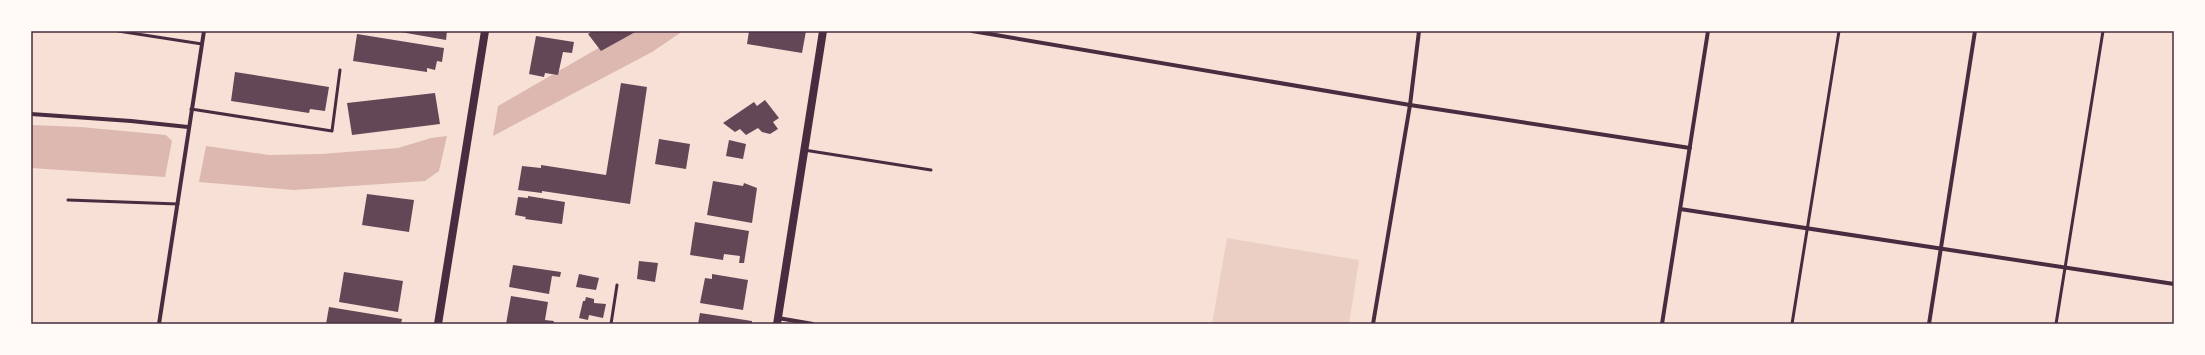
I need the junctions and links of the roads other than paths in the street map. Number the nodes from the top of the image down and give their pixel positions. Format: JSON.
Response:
{"nodes":[{"id":1,"x":118,"y":31,"type":"edge"},
{"id":2,"x":204,"y":31,"type":"edge"},
{"id":3,"x":485,"y":31,"type":"edge"},
{"id":4,"x":823,"y":31,"type":"edge"},
{"id":5,"x":972,"y":31,"type":"edge"},
{"id":6,"x":1419,"y":31,"type":"edge"},
{"id":7,"x":1708,"y":31,"type":"edge"},
{"id":8,"x":1839,"y":31,"type":"edge"},
{"id":9,"x":1975,"y":31,"type":"edge"},
{"id":10,"x":2102,"y":31,"type":"edge"},
{"id":11,"x":202,"y":44,"type":"junction"},
{"id":12,"x":340,"y":70,"type":"dead end"},
{"id":13,"x":1410,"y":105,"type":"junction"},
{"id":14,"x":191,"y":110,"type":"junction"},
{"id":15,"x":31,"y":114,"type":"edge"},
{"id":16,"x":188,"y":127,"type":"junction"},
{"id":17,"x":1690,"y":148,"type":"junction"},
{"id":18,"x":804,"y":150,"type":"junction"},
{"id":19,"x":931,"y":170,"type":"dead end"},
{"id":20,"x":68,"y":200,"type":"dead end"},
{"id":21,"x":178,"y":204,"type":"junction"},
{"id":22,"x":1680,"y":209,"type":"junction"},
{"id":23,"x":1808,"y":228,"type":"junction"},
{"id":24,"x":1941,"y":250,"type":"junction"},
{"id":25,"x":2065,"y":269,"type":"junction"},
{"id":26,"x":2174,"y":284,"type":"edge"},
{"id":27,"x":618,"y":285,"type":"dead end"},
{"id":28,"x":777,"y":321,"type":"edge"},
{"id":29,"x":159,"y":324,"type":"edge"},
{"id":30,"x":438,"y":324,"type":"edge"},
{"id":31,"x":611,"y":324,"type":"edge"},
{"id":32,"x":813,"y":324,"type":"edge"},
{"id":33,"x":1373,"y":324,"type":"edge"},
{"id":34,"x":1662,"y":324,"type":"edge"},
{"id":35,"x":1792,"y":324,"type":"edge"},
{"id":36,"x":1928,"y":324,"type":"edge"},
{"id":37,"x":2056,"y":324,"type":"edge"}],
"edges":[{"from":1,"to":11,"type":"lane"},
{"from":2,"to":11,"type":"street"},
{"from":3,"to":30,"type":"main road"},
{"from":4,"to":18,"type":"main road"},
{"from":5,"to":13,"type":"street"},
{"from":6,"to":13,"type":"street"},
{"from":7,"to":17,"type":"street"},
{"from":8,"to":23,"type":"lane"},
{"from":9,"to":24,"type":"street"},
{"from":10,"to":25,"type":"lane"},
{"from":11,"to":14,"type":"street"},
{"from":12,"to":14,"type":"lane"},
{"from":13,"to":17,"type":"street"},
{"from":13,"to":33,"type":"street"},
{"from":14,"to":16,"type":"street"},
{"from":15,"to":16,"type":"street"},
{"from":16,"to":21,"type":"street"},
{"from":17,"to":22,"type":"street"},
{"from":18,"to":19,"type":"lane"},
{"from":18,"to":28,"type":"main road"},
{"from":20,"to":21,"type":"lane"},
{"from":21,"to":29,"type":"street"},
{"from":22,"to":23,"type":"street"},
{"from":22,"to":34,"type":"street"},
{"from":23,"to":24,"type":"street"},
{"from":23,"to":35,"type":"lane"},
{"from":24,"to":25,"type":"street"},
{"from":24,"to":36,"type":"street"},
{"from":25,"to":26,"type":"street"},
{"from":25,"to":37,"type":"lane"},
{"from":27,"to":31,"type":"lane"},
{"from":28,"to":32,"type":"street"}]}
